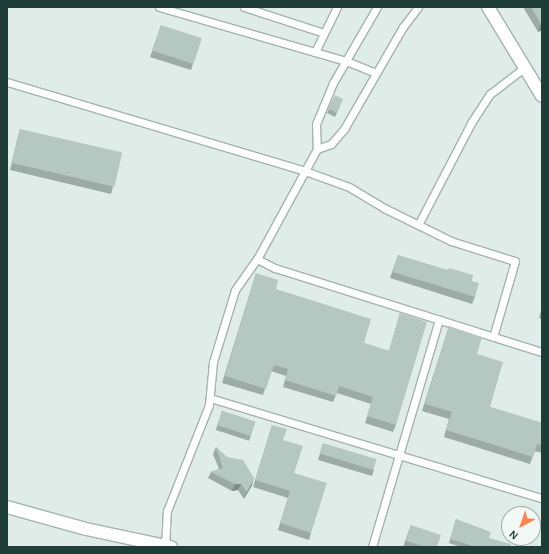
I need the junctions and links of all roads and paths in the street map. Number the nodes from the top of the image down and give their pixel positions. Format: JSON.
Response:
{"nodes":[{"id":1,"x":159,"y":7,"type":"edge"},
{"id":2,"x":244,"y":7,"type":"edge"},
{"id":3,"x":337,"y":7,"type":"edge"},
{"id":4,"x":377,"y":7,"type":"edge"},
{"id":5,"x":418,"y":7,"type":"edge"},
{"id":6,"x":488,"y":7,"type":"edge"},
{"id":7,"x":324,"y":33,"type":"junction"},
{"id":8,"x":315,"y":52,"type":"junction"},
{"id":9,"x":346,"y":61,"type":"junction"},
{"id":10,"x":525,"y":67,"type":"junction"},
{"id":11,"x":375,"y":73,"type":"junction"},
{"id":12,"x":7,"y":82,"type":"edge"},
{"id":13,"x":542,"y":96,"type":"edge"},
{"id":14,"x":317,"y":149,"type":"junction"},
{"id":15,"x":305,"y":171,"type":"junction"},
{"id":16,"x":418,"y":225,"type":"junction"},
{"id":17,"x":257,"y":259,"type":"junction"},
{"id":18,"x":439,"y":320,"type":"junction"},
{"id":19,"x":493,"y":337,"type":"junction"},
{"id":20,"x":542,"y":352,"type":"edge"},
{"id":21,"x":210,"y":398,"type":"junction"},
{"id":22,"x":398,"y":455,"type":"junction"},
{"id":23,"x":542,"y":498,"type":"edge"},
{"id":24,"x":7,"y":507,"type":"edge"},
{"id":25,"x":167,"y":547,"type":"edge"},
{"id":26,"x":372,"y":547,"type":"edge"}],
"edges":[{"from":1,"to":8,"type":"lane"},
{"from":2,"to":7,"type":"lane"},
{"from":3,"to":7,"type":"lane"},
{"from":4,"to":9,"type":"lane"},
{"from":5,"to":11,"type":"lane"},
{"from":6,"to":10,"type":"street"},
{"from":7,"to":8,"type":"lane"},
{"from":8,"to":9,"type":"lane"},
{"from":9,"to":11,"type":"lane"},
{"from":9,"to":14,"type":"lane"},
{"from":10,"to":13,"type":"street"},
{"from":10,"to":16,"type":"lane"},
{"from":11,"to":14,"type":"lane"},
{"from":12,"to":15,"type":"lane"},
{"from":14,"to":15,"type":"lane"},
{"from":15,"to":16,"type":"lane"},
{"from":15,"to":17,"type":"lane"},
{"from":16,"to":19,"type":"lane"},
{"from":17,"to":18,"type":"lane"},
{"from":17,"to":21,"type":"lane"},
{"from":18,"to":19,"type":"lane"},
{"from":18,"to":22,"type":"lane"},
{"from":19,"to":20,"type":"lane"},
{"from":21,"to":22,"type":"lane"},
{"from":21,"to":25,"type":"lane"},
{"from":22,"to":23,"type":"lane"},
{"from":22,"to":26,"type":"lane"},
{"from":24,"to":25,"type":"street"}]}
